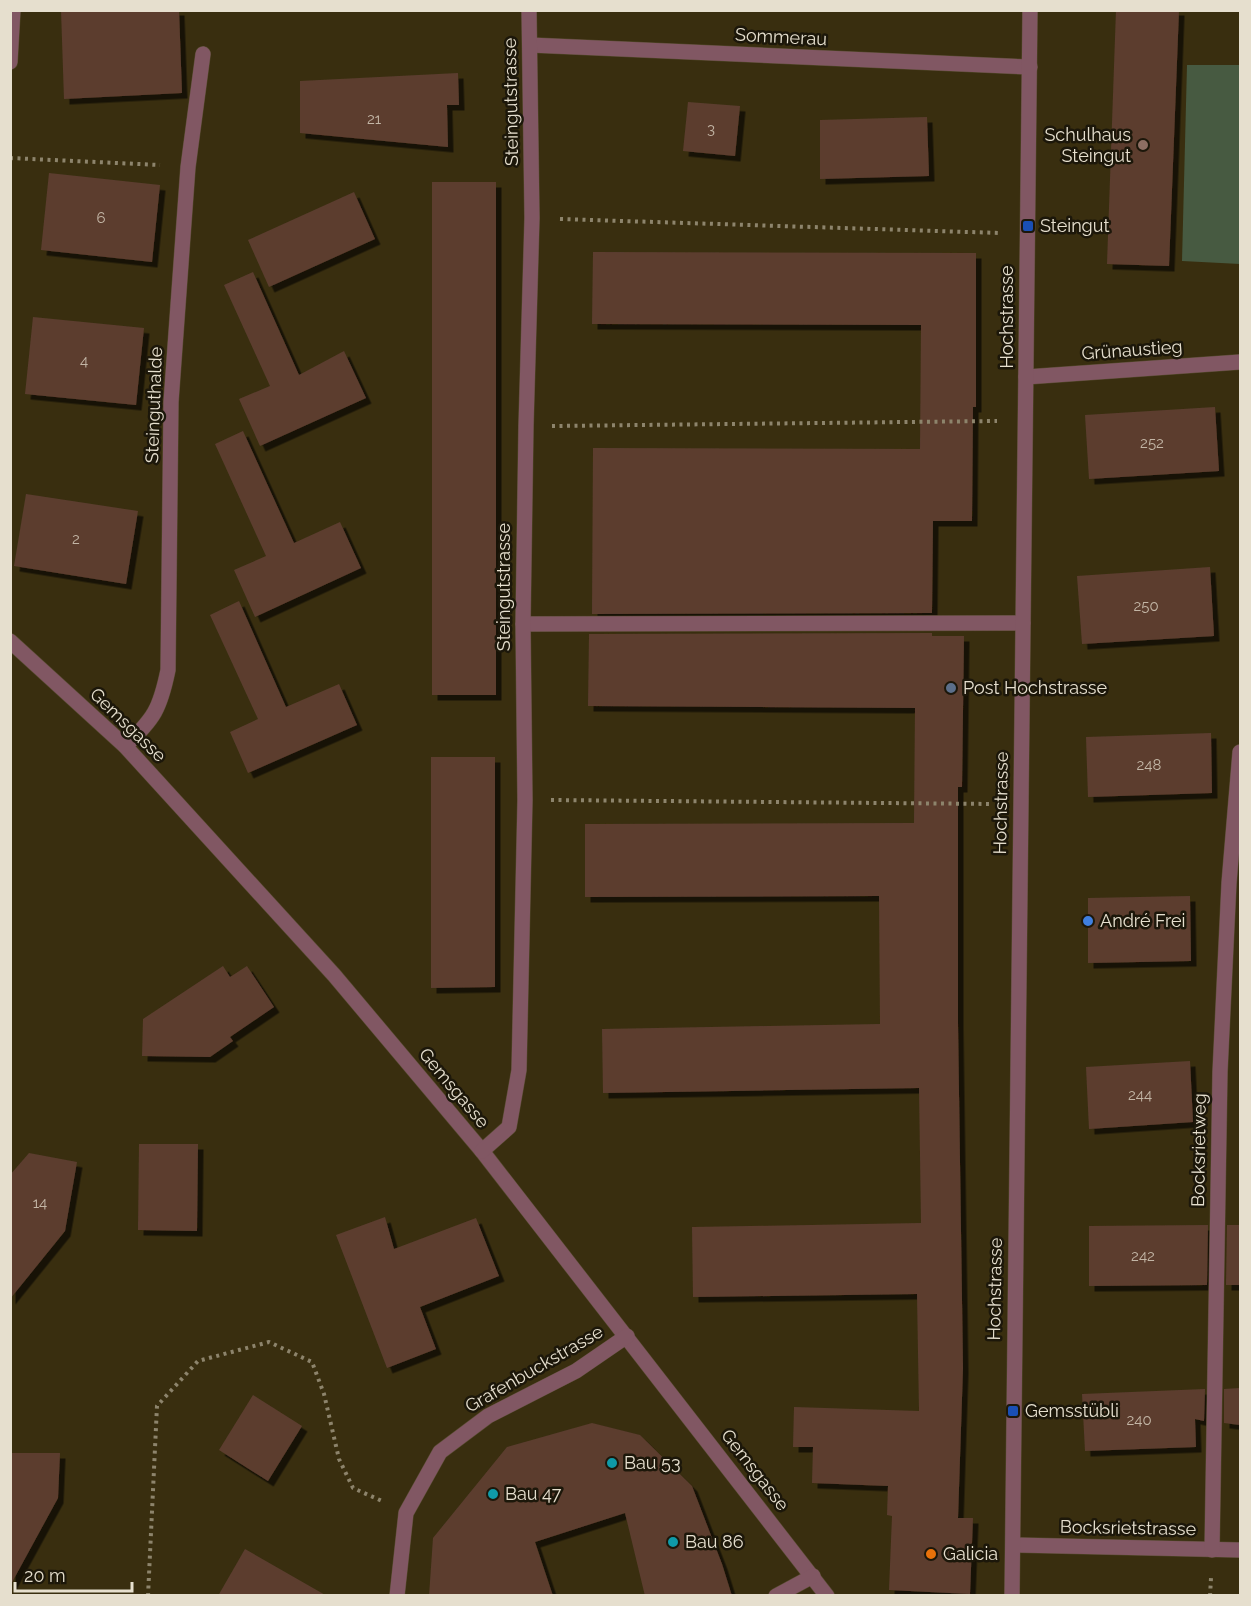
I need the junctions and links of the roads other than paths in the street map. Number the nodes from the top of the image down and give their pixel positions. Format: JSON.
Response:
{"nodes":[{"id":1,"x":14,"y":10,"type":"edge"},
{"id":2,"x":529,"y":10,"type":"edge"},
{"id":3,"x":1030,"y":10,"type":"edge"},
{"id":4,"x":530,"y":45,"type":"junction"},
{"id":5,"x":203,"y":54,"type":"dead end"},
{"id":6,"x":10,"y":62,"type":"edge"},
{"id":7,"x":1030,"y":67,"type":"junction"},
{"id":8,"x":1240,"y":362,"type":"edge"},
{"id":9,"x":1026,"y":377,"type":"junction"},
{"id":10,"x":1023,"y":623,"type":"junction"},
{"id":11,"x":523,"y":624,"type":"junction"},
{"id":12,"x":10,"y":641,"type":"edge"},
{"id":13,"x":125,"y":746,"type":"junction"},
{"id":14,"x":1240,"y":752,"type":"edge"},
{"id":15,"x":482,"y":1151,"type":"junction"},
{"id":16,"x":627,"y":1336,"type":"junction"},
{"id":17,"x":1014,"y":1545,"type":"junction"},
{"id":18,"x":1212,"y":1550,"type":"junction"},
{"id":19,"x":1240,"y":1550,"type":"edge"},
{"id":20,"x":813,"y":1576,"type":"junction"},
{"id":21,"x":397,"y":1596,"type":"edge"},
{"id":22,"x":776,"y":1596,"type":"edge"},
{"id":23,"x":827,"y":1596,"type":"edge"},
{"id":24,"x":1012,"y":1596,"type":"edge"}],
"edges":[{"from":1,"to":6,"type":"street"},
{"from":2,"to":4,"type":"street","name":"Steingutstrasse"},
{"from":3,"to":7,"type":"street","name":"Hochstrasse"},
{"from":4,"to":7,"type":"street","name":"Sommerau"},
{"from":4,"to":11,"type":"street","name":"Steingutstrasse"},
{"from":5,"to":13,"type":"street","name":"Steinguthalde"},
{"from":7,"to":9,"type":"street","name":"Hochstrasse"},
{"from":8,"to":9,"type":"street","name":"Grünaustieg"},
{"from":9,"to":10,"type":"street","name":"Hochstrasse"},
{"from":10,"to":11,"type":"street"},
{"from":10,"to":17,"type":"street","name":"Hochstrasse"},
{"from":11,"to":15,"type":"street","name":"Steingutstrasse"},
{"from":12,"to":13,"type":"street","name":"Gemsgasse"},
{"from":13,"to":15,"type":"street","name":"Gemsgasse"},
{"from":14,"to":18,"type":"street","name":"Bocksrietweg"},
{"from":15,"to":16,"type":"street","name":"Gemsgasse"},
{"from":16,"to":20,"type":"street","name":"Gemsgasse"},
{"from":16,"to":21,"type":"street","name":"Grafenbuckstrasse"},
{"from":17,"to":18,"type":"street","name":"Bocksrietstrasse"},
{"from":17,"to":24,"type":"street","name":"Hochstrasse"},
{"from":18,"to":19,"type":"street","name":"Bocksrietstrasse"},
{"from":20,"to":22,"type":"street"},
{"from":20,"to":23,"type":"street","name":"Gemsgasse"}]}
